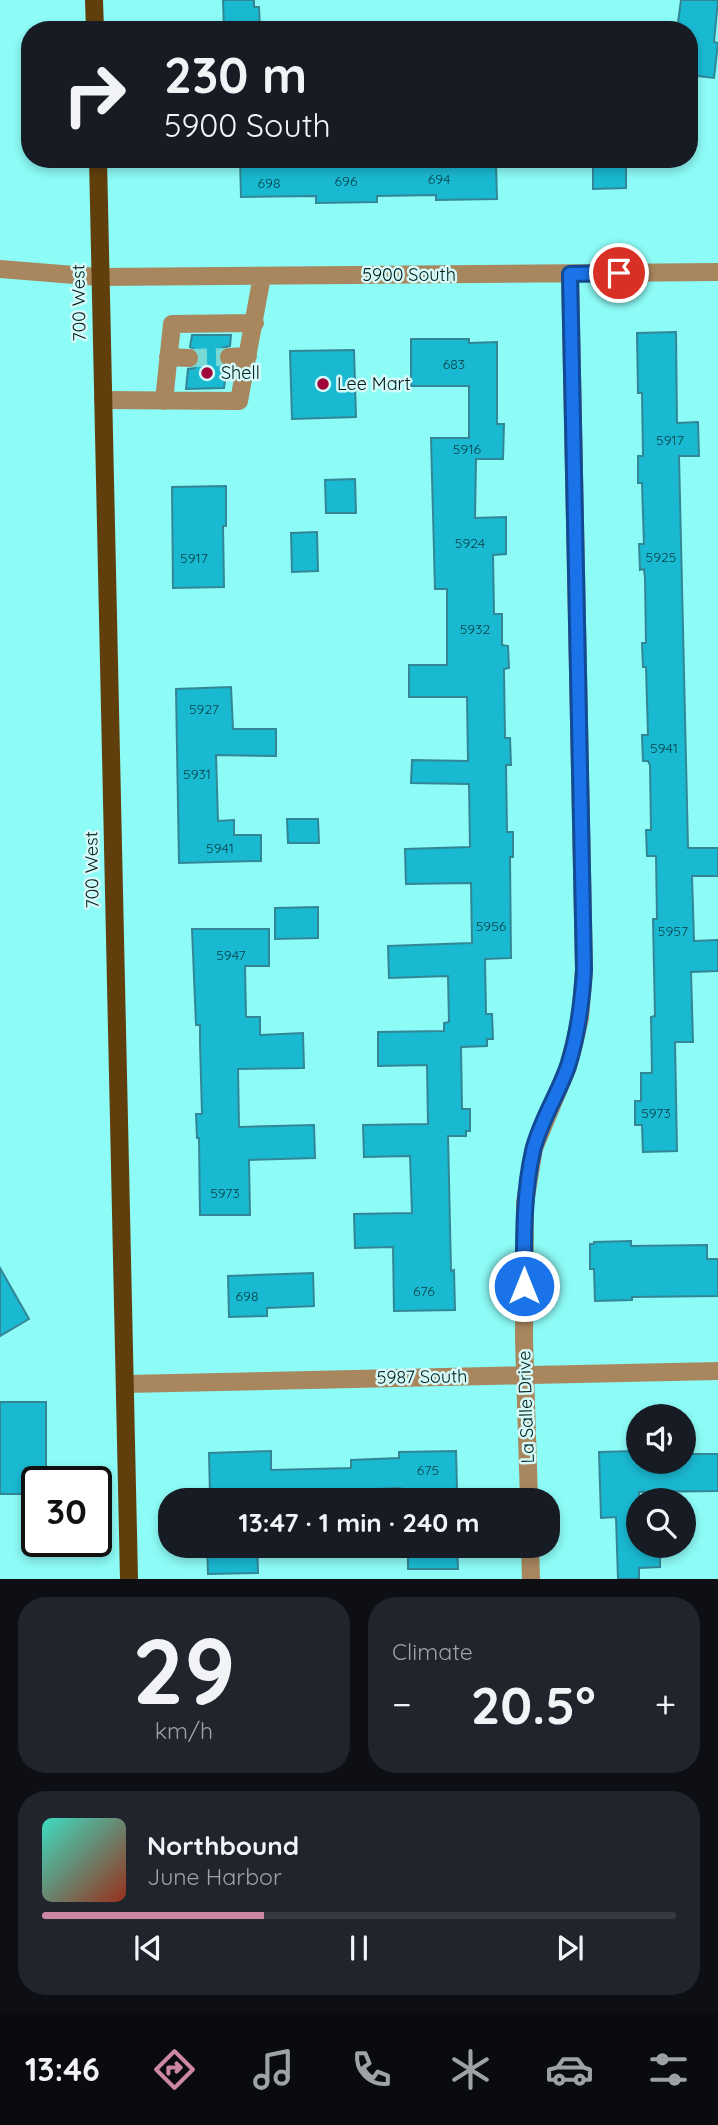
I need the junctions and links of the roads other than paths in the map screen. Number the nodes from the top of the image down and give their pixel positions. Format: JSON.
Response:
{"nodes":[{"id":1,"x":94,"y":0,"type":"edge"},
{"id":2,"x":94,"y":21,"type":"edge"},
{"id":3,"x":98,"y":168,"type":"edge"},
{"id":4,"x":0,"y":269,"type":"edge"},
{"id":5,"x":718,"y":272,"type":"edge"},
{"id":6,"x":570,"y":274,"type":"junction"},
{"id":7,"x":262,"y":276,"type":"junction"},
{"id":8,"x":99,"y":278,"type":"junction"},
{"id":9,"x":255,"y":323,"type":"junction"},
{"id":10,"x":248,"y":356,"type":"junction"},
{"id":11,"x":168,"y":357,"type":"junction"},
{"id":12,"x":229,"y":357,"type":"tunnel mouth"},
{"id":13,"x":189,"y":358,"type":"tunnel mouth"},
{"id":14,"x":103,"y":400,"type":"junction"},
{"id":15,"x":164,"y":401,"type":"junction"},
{"id":16,"x":718,"y":1371,"type":"edge"},
{"id":17,"x":525,"y":1375,"type":"junction"},
{"id":18,"x":126,"y":1384,"type":"junction"},
{"id":19,"x":529,"y":1488,"type":"edge"},
{"id":20,"x":530,"y":1558,"type":"edge"},
{"id":21,"x":129,"y":1579,"type":"edge"},
{"id":22,"x":531,"y":1579,"type":"edge"}],
"edges":[{"from":1,"to":2,"type":"main road"},
{"from":3,"to":8,"type":"main road","name":"700 West"},
{"from":4,"to":8,"type":"street","name":"5900 South"},
{"from":5,"to":6,"type":"street","name":"5900 South"},
{"from":6,"to":7,"type":"street","name":"5900 South"},
{"from":6,"to":17,"type":"street","name":"La Salle Drive"},
{"from":7,"to":8,"type":"street","name":"5900 South"},
{"from":7,"to":9,"type":"street"},
{"from":8,"to":14,"type":"main road","name":"700 West"},
{"from":9,"to":10,"type":"street"},
{"from":9,"to":11,"type":"street"},
{"from":10,"to":12,"type":"street"},
{"from":10,"to":15,"type":"street"},
{"from":11,"to":13,"type":"street"},
{"from":11,"to":15,"type":"street"},
{"from":14,"to":15,"type":"street"},
{"from":14,"to":18,"type":"main road","name":"700 West"},
{"from":16,"to":17,"type":"street","name":"5987 South"},
{"from":17,"to":18,"type":"street","name":"5987 South"},
{"from":17,"to":19,"type":"street","name":"La Salle Drive"},
{"from":18,"to":21,"type":"main road","name":"700 West"},
{"from":20,"to":22,"type":"street"}]}
